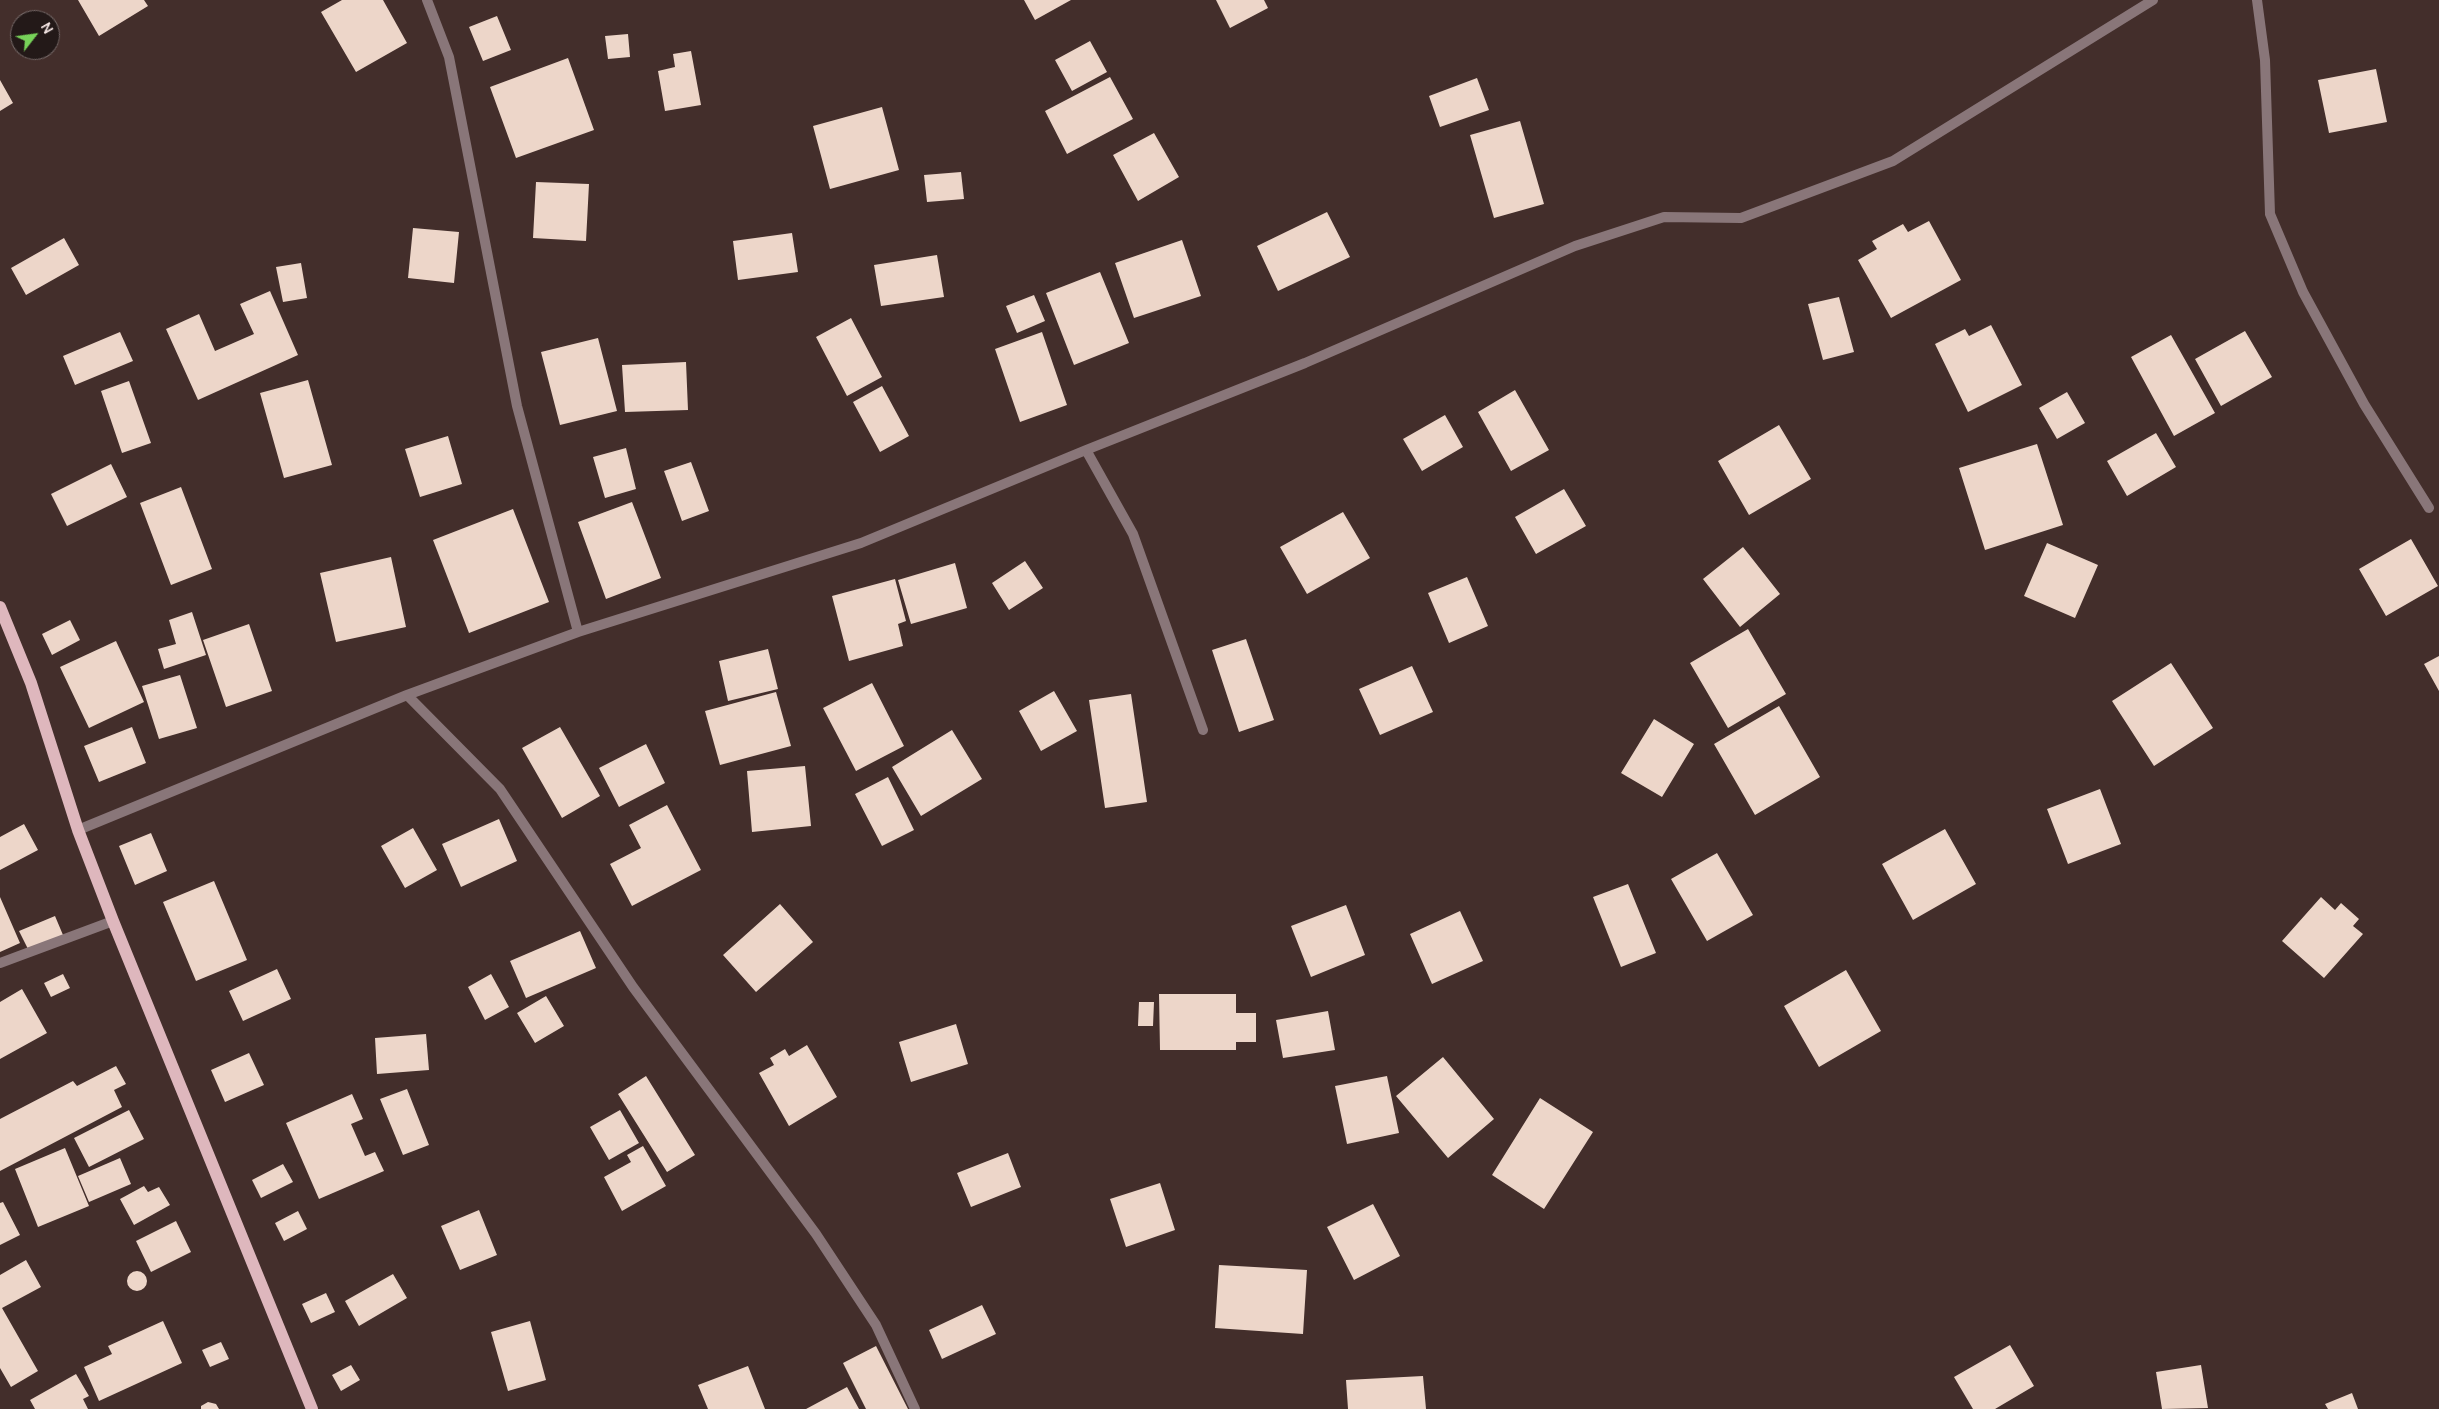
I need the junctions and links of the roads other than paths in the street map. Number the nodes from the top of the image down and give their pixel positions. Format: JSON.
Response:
{"nodes":[{"id":1,"x":427,"y":0,"type":"edge"},
{"id":2,"x":2153,"y":0,"type":"edge"},
{"id":3,"x":2257,"y":0,"type":"edge"},
{"id":4,"x":1086,"y":450,"type":"junction"},
{"id":5,"x":2429,"y":508,"type":"dead end"},
{"id":6,"x":0,"y":607,"type":"edge"},
{"id":7,"x":578,"y":632,"type":"junction"},
{"id":8,"x":407,"y":695,"type":"junction"},
{"id":9,"x":1203,"y":730,"type":"dead end"},
{"id":10,"x":78,"y":830,"type":"junction"},
{"id":11,"x":113,"y":921,"type":"junction"},
{"id":12,"x":0,"y":964,"type":"edge"},
{"id":13,"x":312,"y":1409,"type":"edge"},
{"id":14,"x":915,"y":1409,"type":"edge"}],
"edges":[{"from":1,"to":7,"type":"street"},
{"from":2,"to":4,"type":"street"},
{"from":3,"to":5,"type":"street"},
{"from":4,"to":7,"type":"street"},
{"from":4,"to":9,"type":"street"},
{"from":6,"to":10,"type":"main road"},
{"from":7,"to":8,"type":"street"},
{"from":8,"to":10,"type":"street"},
{"from":8,"to":14,"type":"street"},
{"from":10,"to":11,"type":"main road"},
{"from":11,"to":12,"type":"street"},
{"from":11,"to":13,"type":"main road"}]}
